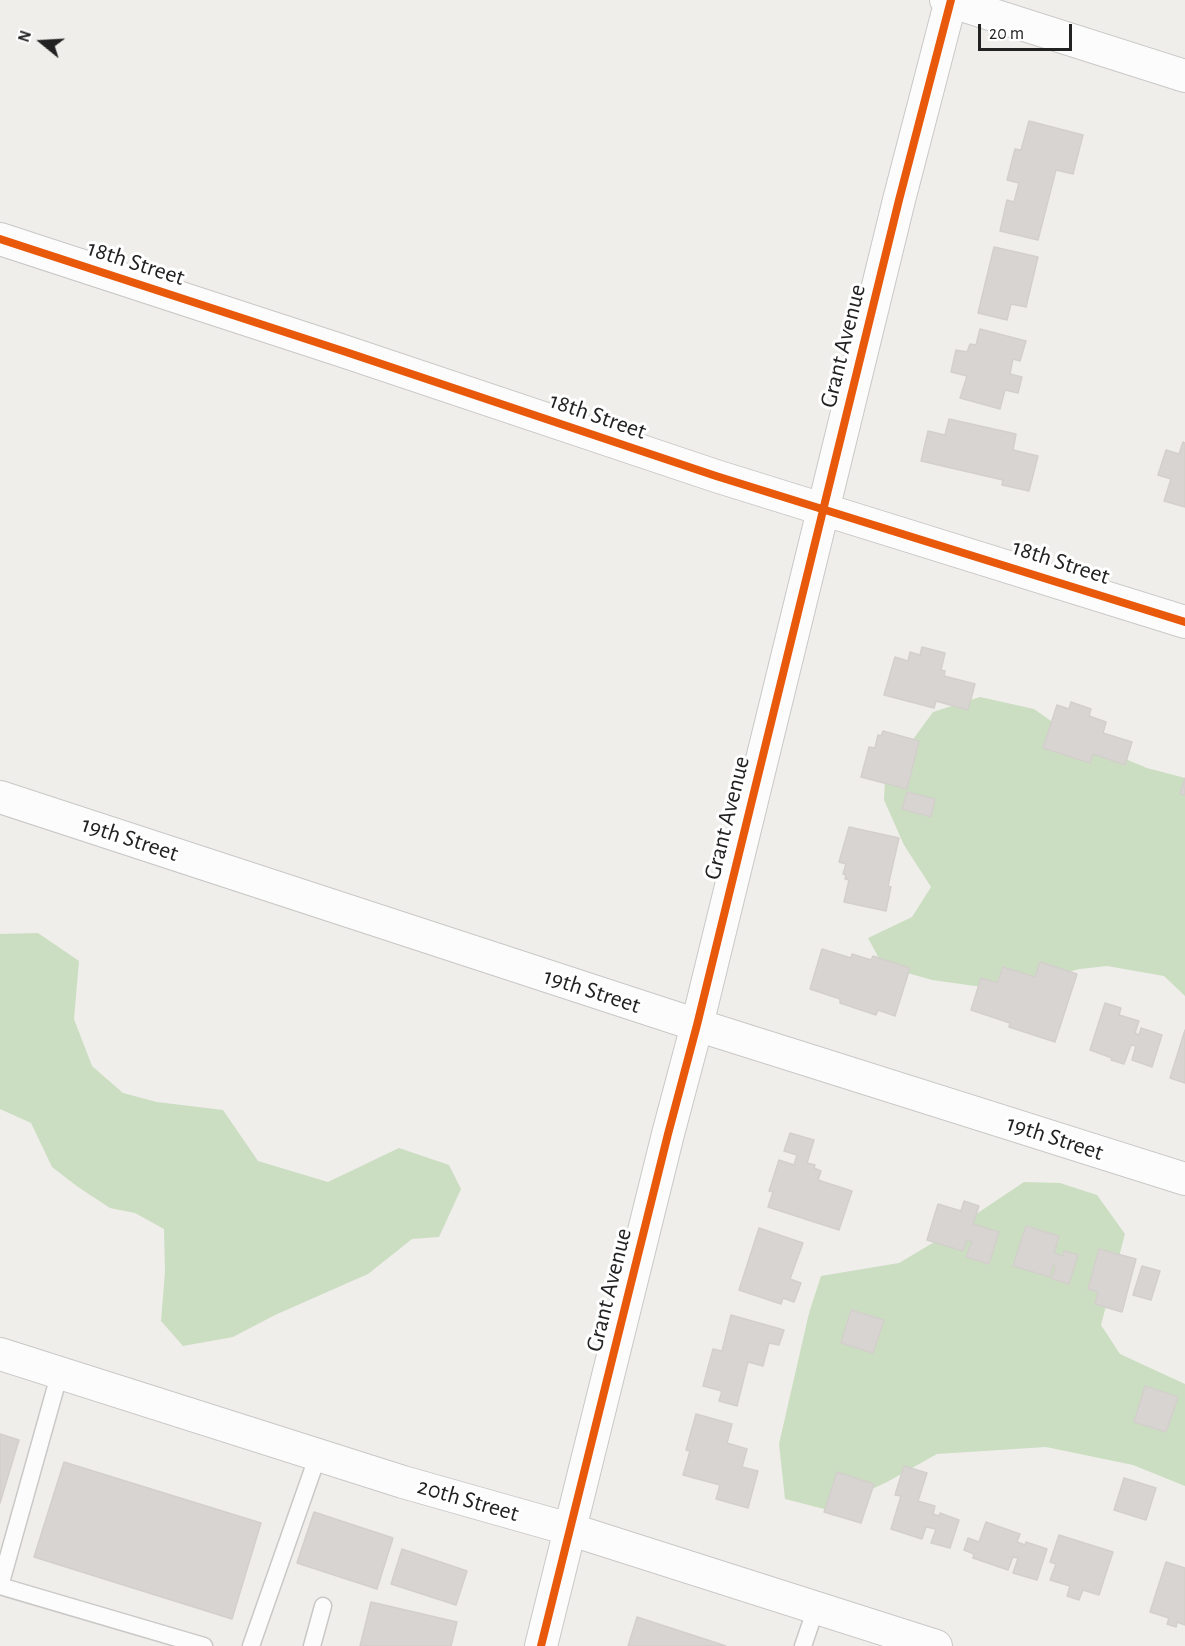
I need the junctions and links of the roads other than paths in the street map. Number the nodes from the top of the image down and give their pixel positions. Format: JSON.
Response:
{"nodes":[{"id":1,"x":949,"y":0,"type":"edge"},
{"id":2,"x":1185,"y":76,"type":"edge"},
{"id":3,"x":0,"y":239,"type":"edge"},
{"id":4,"x":823,"y":510,"type":"junction"},
{"id":5,"x":1185,"y":622,"type":"edge"},
{"id":6,"x":0,"y":797,"type":"edge"},
{"id":7,"x":697,"y":1025,"type":"junction"},
{"id":8,"x":1185,"y":1179,"type":"edge"},
{"id":9,"x":0,"y":1354,"type":"edge"},
{"id":10,"x":60,"y":1372,"type":"junction"},
{"id":11,"x":318,"y":1455,"type":"junction"},
{"id":12,"x":569,"y":1529,"type":"junction"},
{"id":13,"x":322,"y":1606,"type":"dead end"},
{"id":14,"x":816,"y":1608,"type":"junction"},
{"id":15,"x":204,"y":1646,"type":"edge"},
{"id":16,"x":250,"y":1646,"type":"edge"},
{"id":17,"x":312,"y":1646,"type":"edge"},
{"id":18,"x":541,"y":1646,"type":"edge"},
{"id":19,"x":803,"y":1646,"type":"edge"},
{"id":20,"x":936,"y":1646,"type":"edge"}],
"edges":[{"from":1,"to":2,"type":"street"},
{"from":1,"to":4,"type":"street","name":"Grant Avenue"},
{"from":3,"to":4,"type":"street","name":"18th Street"},
{"from":4,"to":5,"type":"street","name":"18th Street"},
{"from":4,"to":7,"type":"street","name":"Grant Avenue"},
{"from":6,"to":7,"type":"street","name":"19th Street"},
{"from":7,"to":8,"type":"street","name":"19th Street"},
{"from":7,"to":12,"type":"street","name":"Grant Avenue"},
{"from":9,"to":10,"type":"street","name":"20th Street"},
{"from":10,"to":11,"type":"street","name":"20th Street"},
{"from":10,"to":15,"type":"lane"},
{"from":11,"to":12,"type":"street","name":"20th Street"},
{"from":11,"to":16,"type":"lane"},
{"from":12,"to":14,"type":"street","name":"20th Street"},
{"from":12,"to":18,"type":"street","name":"Grant Avenue"},
{"from":13,"to":17,"type":"lane"},
{"from":14,"to":19,"type":"lane"},
{"from":14,"to":20,"type":"street","name":"20th Street"}]}
